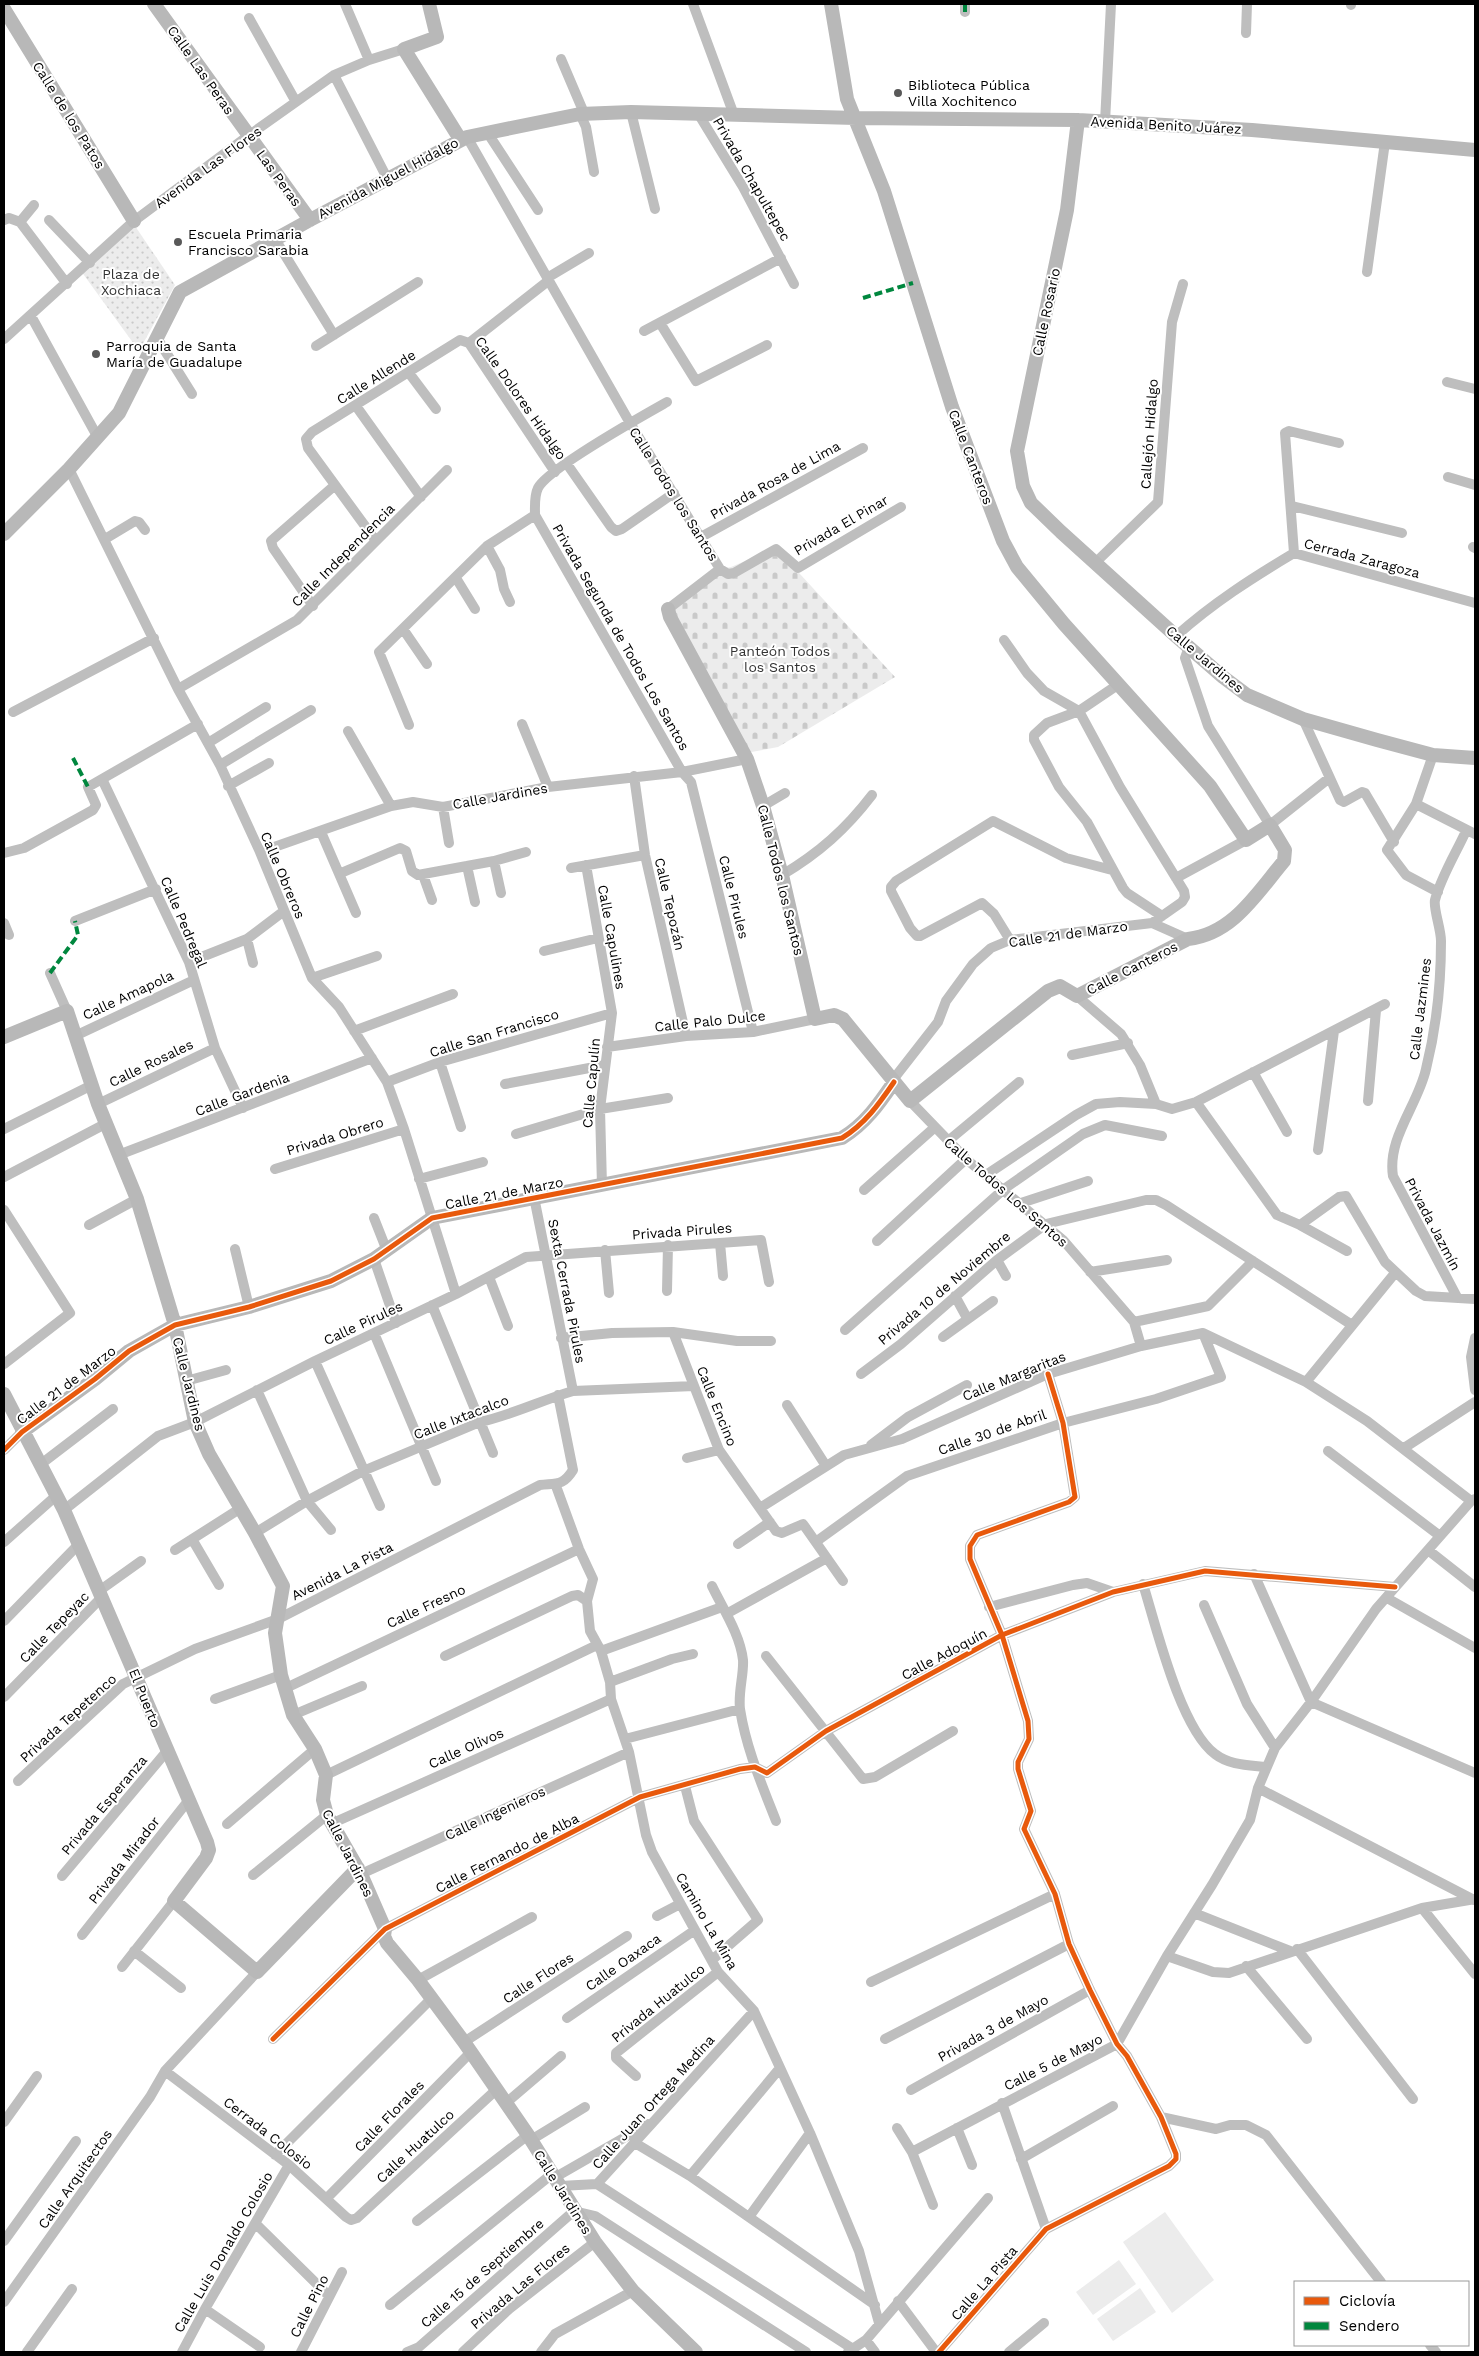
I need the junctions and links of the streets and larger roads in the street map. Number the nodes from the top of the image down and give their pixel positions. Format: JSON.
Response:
{"nodes":[{"id":1,"x":154,"y":4,"type":"edge"},
{"id":2,"x":345,"y":4,"type":"edge"},
{"id":3,"x":429,"y":4,"type":"edge"},
{"id":4,"x":693,"y":4,"type":"edge"},
{"id":5,"x":831,"y":4,"type":"edge"},
{"id":6,"x":1111,"y":4,"type":"edge"},
{"id":7,"x":1247,"y":4,"type":"edge"},
{"id":8,"x":4,"y":10,"type":"edge"},
{"id":9,"x":249,"y":18,"type":"dead end"},
{"id":10,"x":1246,"y":34,"type":"dead end"},
{"id":11,"x":404,"y":49,"type":"junction"},
{"id":12,"x":560,"y":58,"type":"dead end"},
{"id":13,"x":369,"y":60,"type":"junction"},
{"id":14,"x":334,"y":75,"type":"junction"},
{"id":15,"x":296,"y":102,"type":"junction"},
{"id":16,"x":631,"y":112,"type":"junction"},
{"id":17,"x":582,"y":113,"type":"junction"},
{"id":18,"x":699,"y":115,"type":"junction"},
{"id":19,"x":734,"y":115,"type":"junction"},
{"id":20,"x":856,"y":118,"type":"junction"},
{"id":21,"x":1078,"y":120,"type":"junction"},
{"id":22,"x":1105,"y":122,"type":"junction"},
{"id":23,"x":487,"y":132,"type":"junction"},
{"id":24,"x":248,"y":136,"type":"junction"},
{"id":25,"x":464,"y":138,"type":"junction"},
{"id":26,"x":1385,"y":142,"type":"junction"},
{"id":27,"x":1475,"y":150,"type":"edge"},
{"id":28,"x":594,"y":172,"type":"dead end"},
{"id":29,"x":387,"y":178,"type":"junction"},
{"id":30,"x":34,"y":205,"type":"dead end"},
{"id":31,"x":655,"y":209,"type":"dead end"},
{"id":32,"x":538,"y":210,"type":"dead end"},
{"id":33,"x":4,"y":220,"type":"edge"},
{"id":34,"x":49,"y":220,"type":"dead end"},
{"id":35,"x":310,"y":220,"type":"junction"},
{"id":36,"x":134,"y":221,"type":"junction"},
{"id":37,"x":20,"y":222,"type":"junction"},
{"id":38,"x":275,"y":239,"type":"junction"},
{"id":39,"x":589,"y":253,"type":"dead end"},
{"id":40,"x":781,"y":258,"type":"junction"},
{"id":41,"x":90,"y":263,"type":"junction"},
{"id":42,"x":1367,"y":272,"type":"dead end"},
{"id":43,"x":548,"y":280,"type":"junction"},
{"id":44,"x":418,"y":282,"type":"dead end"},
{"id":45,"x":67,"y":284,"type":"junction"},
{"id":46,"x":794,"y":284,"type":"dead end"},
{"id":47,"x":1184,"y":284,"type":"dead end"},
{"id":48,"x":30,"y":316,"type":"junction"},
{"id":49,"x":660,"y":323,"type":"junction"},
{"id":50,"x":644,"y":331,"type":"dead end"},
{"id":51,"x":334,"y":335,"type":"junction"},
{"id":52,"x":4,"y":338,"type":"edge"},
{"id":53,"x":157,"y":338,"type":"junction"},
{"id":54,"x":466,"y":342,"type":"junction"},
{"id":55,"x":767,"y":345,"type":"dead end"},
{"id":56,"x":316,"y":346,"type":"dead end"},
{"id":57,"x":409,"y":373,"type":"junction"},
{"id":58,"x":1447,"y":382,"type":"dead end"},
{"id":59,"x":1475,"y":389,"type":"edge"},
{"id":60,"x":192,"y":394,"type":"dead end"},
{"id":61,"x":667,"y":402,"type":"dead end"},
{"id":62,"x":356,"y":406,"type":"junction"},
{"id":63,"x":436,"y":409,"type":"dead end"},
{"id":64,"x":630,"y":423,"type":"junction"},
{"id":65,"x":98,"y":436,"type":"junction"},
{"id":66,"x":1339,"y":443,"type":"dead end"},
{"id":67,"x":863,"y":448,"type":"dead end"},
{"id":68,"x":567,"y":464,"type":"junction"},
{"id":69,"x":69,"y":470,"type":"junction"},
{"id":70,"x":447,"y":470,"type":"dead end"},
{"id":71,"x":555,"y":472,"type":"junction"},
{"id":72,"x":1448,"y":477,"type":"dead end"},
{"id":73,"x":1475,"y":485,"type":"edge"},
{"id":74,"x":334,"y":486,"type":"junction"},
{"id":75,"x":674,"y":493,"type":"junction"},
{"id":76,"x":421,"y":497,"type":"junction"},
{"id":77,"x":1031,"y":502,"type":"joint"},
{"id":78,"x":1292,"y":506,"type":"junction"},
{"id":79,"x":901,"y":507,"type":"dead end"},
{"id":80,"x":535,"y":515,"type":"junction"},
{"id":81,"x":145,"y":530,"type":"dead end"},
{"id":82,"x":4,"y":534,"type":"edge"},
{"id":83,"x":1402,"y":534,"type":"dead end"},
{"id":84,"x":701,"y":537,"type":"junction"},
{"id":85,"x":105,"y":539,"type":"junction"},
{"id":86,"x":376,"y":541,"type":"junction"},
{"id":87,"x":487,"y":546,"type":"junction"},
{"id":88,"x":1294,"y":553,"type":"junction"},
{"id":89,"x":1095,"y":563,"type":"junction"},
{"id":90,"x":720,"y":569,"type":"junction"},
{"id":91,"x":456,"y":578,"type":"junction"},
{"id":92,"x":510,"y":602,"type":"dead end"},
{"id":93,"x":1475,"y":603,"type":"edge"},
{"id":94,"x":313,"y":606,"type":"junction"},
{"id":95,"x":474,"y":609,"type":"dead end"},
{"id":96,"x":668,"y":609,"type":"joint"},
{"id":97,"x":403,"y":629,"type":"junction"},
{"id":98,"x":1176,"y":636,"type":"junction"},
{"id":99,"x":154,"y":638,"type":"junction"},
{"id":100,"x":1004,"y":640,"type":"dead end"},
{"id":101,"x":1189,"y":647,"type":"junction"},
{"id":102,"x":427,"y":664,"type":"dead end"},
{"id":103,"x":1119,"y":684,"type":"junction"},
{"id":104,"x":178,"y":689,"type":"junction"},
{"id":105,"x":266,"y":707,"type":"dead end"},
{"id":106,"x":311,"y":710,"type":"dead end"},
{"id":107,"x":1079,"y":711,"type":"junction"},
{"id":108,"x":13,"y":712,"type":"dead end"},
{"id":109,"x":1303,"y":719,"type":"junction"},
{"id":110,"x":198,"y":724,"type":"junction"},
{"id":111,"x":522,"y":724,"type":"dead end"},
{"id":112,"x":409,"y":725,"type":"dead end"},
{"id":113,"x":348,"y":732,"type":"dead end"},
{"id":114,"x":208,"y":744,"type":"junction"},
{"id":115,"x":1434,"y":755,"type":"junction"},
{"id":116,"x":1475,"y":758,"type":"edge"},
{"id":117,"x":747,"y":759,"type":"junction"},
{"id":118,"x":269,"y":763,"type":"dead end"},
{"id":119,"x":220,"y":765,"type":"junction"},
{"id":120,"x":682,"y":772,"type":"junction"},
{"id":121,"x":634,"y":776,"type":"junction"},
{"id":122,"x":102,"y":779,"type":"junction"},
{"id":123,"x":1328,"y":779,"type":"junction"},
{"id":124,"x":228,"y":786,"type":"junction"},
{"id":125,"x":548,"y":787,"type":"junction"},
{"id":126,"x":785,"y":792,"type":"dead end"},
{"id":127,"x":872,"y":795,"type":"dead end"},
{"id":128,"x":1416,"y":804,"type":"junction"},
{"id":129,"x":391,"y":806,"type":"junction"},
{"id":130,"x":763,"y":806,"type":"junction"},
{"id":131,"x":443,"y":807,"type":"junction"},
{"id":132,"x":1270,"y":825,"type":"junction"},
{"id":133,"x":321,"y":832,"type":"junction"},
{"id":134,"x":1470,"y":832,"type":"edge"},
{"id":135,"x":1246,"y":840,"type":"junction"},
{"id":136,"x":1394,"y":842,"type":"junction"},
{"id":137,"x":448,"y":844,"type":"dead end"},
{"id":138,"x":260,"y":852,"type":"junction"},
{"id":139,"x":526,"y":852,"type":"dead end"},
{"id":140,"x":4,"y":853,"type":"edge"},
{"id":141,"x":645,"y":855,"type":"junction"},
{"id":142,"x":494,"y":861,"type":"junction"},
{"id":143,"x":586,"y":865,"type":"junction"},
{"id":144,"x":467,"y":866,"type":"junction"},
{"id":145,"x":571,"y":868,"type":"dead end"},
{"id":146,"x":1112,"y":870,"type":"junction"},
{"id":147,"x":341,"y":873,"type":"junction"},
{"id":148,"x":423,"y":875,"type":"junction"},
{"id":149,"x":782,"y":875,"type":"junction"},
{"id":150,"x":1176,"y":878,"type":"junction"},
{"id":151,"x":156,"y":889,"type":"junction"},
{"id":152,"x":1438,"y":892,"type":"junction"},
{"id":153,"x":501,"y":893,"type":"dead end"},
{"id":154,"x":432,"y":900,"type":"dead end"},
{"id":155,"x":476,"y":902,"type":"dead end"},
{"id":156,"x":284,"y":911,"type":"junction"},
{"id":157,"x":356,"y":913,"type":"dead end"},
{"id":158,"x":1162,"y":916,"type":"junction"},
{"id":159,"x":75,"y":921,"type":"dead end"},
{"id":160,"x":1152,"y":922,"type":"junction"},
{"id":161,"x":4,"y":923,"type":"edge"},
{"id":162,"x":9,"y":935,"type":"dead end"},
{"id":163,"x":598,"y":938,"type":"junction"},
{"id":164,"x":247,"y":939,"type":"junction"},
{"id":165,"x":1188,"y":939,"type":"junction"},
{"id":166,"x":1010,"y":940,"type":"junction"},
{"id":167,"x":544,"y":951,"type":"dead end"},
{"id":168,"x":377,"y":956,"type":"dead end"},
{"id":169,"x":189,"y":962,"type":"junction"},
{"id":170,"x":253,"y":963,"type":"dead end"},
{"id":171,"x":50,"y":973,"type":"dead end"},
{"id":172,"x":312,"y":978,"type":"junction"},
{"id":173,"x":194,"y":980,"type":"junction"},
{"id":174,"x":454,"y":994,"type":"dead end"},
{"id":175,"x":1077,"y":996,"type":"junction"},
{"id":176,"x":1385,"y":1004,"type":"dead end"},
{"id":177,"x":1376,"y":1010,"type":"junction"},
{"id":178,"x":66,"y":1011,"type":"junction"},
{"id":179,"x":612,"y":1013,"type":"junction"},
{"id":180,"x":815,"y":1019,"type":"junction"},
{"id":181,"x":354,"y":1031,"type":"junction"},
{"id":182,"x":1334,"y":1031,"type":"junction"},
{"id":183,"x":753,"y":1032,"type":"junction"},
{"id":184,"x":75,"y":1036,"type":"junction"},
{"id":185,"x":686,"y":1036,"type":"junction"},
{"id":186,"x":4,"y":1037,"type":"edge"},
{"id":187,"x":1128,"y":1043,"type":"junction"},
{"id":188,"x":607,"y":1047,"type":"junction"},
{"id":189,"x":216,"y":1048,"type":"junction"},
{"id":190,"x":1072,"y":1055,"type":"dead end"},
{"id":191,"x":372,"y":1058,"type":"junction"},
{"id":192,"x":440,"y":1062,"type":"junction"},
{"id":193,"x":605,"y":1064,"type":"junction"},
{"id":194,"x":1253,"y":1072,"type":"junction"},
{"id":195,"x":893,"y":1081,"type":"junction"},
{"id":196,"x":387,"y":1082,"type":"junction"},
{"id":197,"x":1020,"y":1082,"type":"dead end"},
{"id":198,"x":505,"y":1084,"type":"dead end"},
{"id":199,"x":92,"y":1085,"type":"junction"},
{"id":200,"x":668,"y":1098,"type":"dead end"},
{"id":201,"x":910,"y":1101,"type":"junction"},
{"id":202,"x":1368,"y":1101,"type":"dead end"},
{"id":203,"x":1196,"y":1102,"type":"junction"},
{"id":204,"x":98,"y":1104,"type":"junction"},
{"id":205,"x":1156,"y":1104,"type":"junction"},
{"id":206,"x":1413,"y":1107,"type":"joint"},
{"id":207,"x":243,"y":1108,"type":"junction"},
{"id":208,"x":600,"y":1109,"type":"junction"},
{"id":209,"x":107,"y":1123,"type":"junction"},
{"id":210,"x":461,"y":1128,"type":"dead end"},
{"id":211,"x":934,"y":1128,"type":"junction"},
{"id":212,"x":4,"y":1129,"type":"edge"},
{"id":213,"x":404,"y":1129,"type":"junction"},
{"id":214,"x":1288,"y":1132,"type":"dead end"},
{"id":215,"x":516,"y":1134,"type":"dead end"},
{"id":216,"x":1162,"y":1136,"type":"dead end"},
{"id":217,"x":948,"y":1142,"type":"junction"},
{"id":218,"x":1318,"y":1150,"type":"dead end"},
{"id":219,"x":121,"y":1154,"type":"junction"},
{"id":220,"x":966,"y":1159,"type":"junction"},
{"id":221,"x":483,"y":1162,"type":"dead end"},
{"id":222,"x":275,"y":1169,"type":"dead end"},
{"id":223,"x":986,"y":1175,"type":"junction"},
{"id":224,"x":4,"y":1177,"type":"edge"},
{"id":225,"x":419,"y":1179,"type":"junction"},
{"id":226,"x":1088,"y":1181,"type":"dead end"},
{"id":227,"x":602,"y":1186,"type":"junction"},
{"id":228,"x":1004,"y":1189,"type":"junction"},
{"id":229,"x":864,"y":1190,"type":"dead end"},
{"id":230,"x":534,"y":1197,"type":"junction"},
{"id":231,"x":138,"y":1199,"type":"junction"},
{"id":232,"x":1021,"y":1203,"type":"junction"},
{"id":233,"x":4,"y":1210,"type":"edge"},
{"id":234,"x":374,"y":1218,"type":"dead end"},
{"id":235,"x":432,"y":1218,"type":"junction"},
{"id":236,"x":1046,"y":1224,"type":"junction"},
{"id":237,"x":90,"y":1225,"type":"dead end"},
{"id":238,"x":1300,"y":1225,"type":"junction"},
{"id":239,"x":878,"y":1241,"type":"dead end"},
{"id":240,"x":720,"y":1243,"type":"junction"},
{"id":241,"x":668,"y":1245,"type":"junction"},
{"id":242,"x":235,"y":1249,"type":"dead end"},
{"id":243,"x":605,"y":1250,"type":"junction"},
{"id":244,"x":387,"y":1251,"type":"junction"},
{"id":245,"x":1347,"y":1251,"type":"dead end"},
{"id":246,"x":545,"y":1254,"type":"junction"},
{"id":247,"x":374,"y":1259,"type":"junction"},
{"id":248,"x":997,"y":1260,"type":"junction"},
{"id":249,"x":1167,"y":1260,"type":"dead end"},
{"id":250,"x":1253,"y":1261,"type":"junction"},
{"id":251,"x":1090,"y":1272,"type":"junction"},
{"id":252,"x":1395,"y":1273,"type":"junction"},
{"id":253,"x":723,"y":1276,"type":"dead end"},
{"id":254,"x":1006,"y":1276,"type":"dead end"},
{"id":255,"x":489,"y":1277,"type":"junction"},
{"id":256,"x":769,"y":1282,"type":"dead end"},
{"id":257,"x":667,"y":1291,"type":"dead end"},
{"id":258,"x":609,"y":1293,"type":"dead end"},
{"id":259,"x":456,"y":1294,"type":"junction"},
{"id":260,"x":955,"y":1296,"type":"junction"},
{"id":261,"x":1456,"y":1297,"type":"junction"},
{"id":262,"x":1475,"y":1299,"type":"edge"},
{"id":263,"x":993,"y":1301,"type":"dead end"},
{"id":264,"x":432,"y":1305,"type":"junction"},
{"id":265,"x":249,"y":1307,"type":"junction"},
{"id":266,"x":967,"y":1318,"type":"junction"},
{"id":267,"x":1134,"y":1322,"type":"junction"},
{"id":268,"x":396,"y":1323,"type":"junction"},
{"id":269,"x":175,"y":1325,"type":"junction"},
{"id":270,"x":1352,"y":1325,"type":"junction"},
{"id":271,"x":508,"y":1326,"type":"dead end"},
{"id":272,"x":845,"y":1330,"type":"dead end"},
{"id":273,"x":673,"y":1332,"type":"junction"},
{"id":274,"x":1203,"y":1332,"type":"junction"},
{"id":275,"x":374,"y":1333,"type":"junction"},
{"id":276,"x":943,"y":1337,"type":"dead end"},
{"id":277,"x":561,"y":1338,"type":"junction"},
{"id":278,"x":1475,"y":1338,"type":"edge"},
{"id":279,"x":771,"y":1341,"type":"dead end"},
{"id":280,"x":1141,"y":1346,"type":"junction"},
{"id":281,"x":315,"y":1361,"type":"junction"},
{"id":282,"x":4,"y":1364,"type":"edge"},
{"id":283,"x":226,"y":1370,"type":"dead end"},
{"id":284,"x":861,"y":1374,"type":"dead end"},
{"id":285,"x":1048,"y":1374,"type":"junction"},
{"id":286,"x":186,"y":1381,"type":"junction"},
{"id":287,"x":1306,"y":1382,"type":"junction"},
{"id":288,"x":967,"y":1385,"type":"dead end"},
{"id":289,"x":694,"y":1386,"type":"junction"},
{"id":290,"x":258,"y":1390,"type":"junction"},
{"id":291,"x":573,"y":1390,"type":"junction"},
{"id":292,"x":1475,"y":1390,"type":"edge"},
{"id":293,"x":4,"y":1394,"type":"edge"},
{"id":294,"x":558,"y":1395,"type":"junction"},
{"id":295,"x":1475,"y":1402,"type":"edge"},
{"id":296,"x":787,"y":1405,"type":"dead end"},
{"id":297,"x":113,"y":1409,"type":"dead end"},
{"id":298,"x":195,"y":1422,"type":"junction"},
{"id":299,"x":480,"y":1422,"type":"junction"},
{"id":300,"x":1063,"y":1423,"type":"junction"},
{"id":301,"x":22,"y":1432,"type":"junction"},
{"id":302,"x":421,"y":1447,"type":"junction"},
{"id":303,"x":868,"y":1447,"type":"junction"},
{"id":304,"x":1404,"y":1448,"type":"junction"},
{"id":305,"x":4,"y":1450,"type":"edge"},
{"id":306,"x":719,"y":1450,"type":"junction"},
{"id":307,"x":1328,"y":1451,"type":"dead end"},
{"id":308,"x":493,"y":1453,"type":"dead end"},
{"id":309,"x":687,"y":1458,"type":"dead end"},
{"id":310,"x":41,"y":1464,"type":"junction"},
{"id":311,"x":826,"y":1466,"type":"junction"},
{"id":312,"x":363,"y":1471,"type":"junction"},
{"id":313,"x":436,"y":1480,"type":"dead end"},
{"id":314,"x":556,"y":1486,"type":"junction"},
{"id":315,"x":57,"y":1495,"type":"junction"},
{"id":316,"x":306,"y":1500,"type":"junction"},
{"id":317,"x":1473,"y":1500,"type":"edge"},
{"id":318,"x":380,"y":1506,"type":"dead end"},
{"id":319,"x":241,"y":1508,"type":"junction"},
{"id":320,"x":760,"y":1508,"type":"junction"},
{"id":321,"x":64,"y":1510,"type":"junction"},
{"id":322,"x":770,"y":1522,"type":"junction"},
{"id":323,"x":330,"y":1530,"type":"dead end"},
{"id":324,"x":255,"y":1533,"type":"junction"},
{"id":325,"x":1440,"y":1536,"type":"junction"},
{"id":326,"x":192,"y":1539,"type":"junction"},
{"id":327,"x":4,"y":1542,"type":"edge"},
{"id":328,"x":817,"y":1542,"type":"junction"},
{"id":329,"x":738,"y":1544,"type":"dead end"},
{"id":330,"x":78,"y":1545,"type":"junction"},
{"id":331,"x":579,"y":1549,"type":"junction"},
{"id":332,"x":176,"y":1550,"type":"dead end"},
{"id":333,"x":1428,"y":1550,"type":"junction"},
{"id":334,"x":827,"y":1558,"type":"junction"},
{"id":335,"x":141,"y":1561,"type":"dead end"},
{"id":336,"x":1254,"y":1574,"type":"junction"},
{"id":337,"x":844,"y":1581,"type":"dead end"},
{"id":338,"x":1143,"y":1584,"type":"junction"},
{"id":339,"x":219,"y":1585,"type":"dead end"},
{"id":340,"x":712,"y":1586,"type":"dead end"},
{"id":341,"x":1395,"y":1587,"type":"junction"},
{"id":342,"x":1475,"y":1587,"type":"edge"},
{"id":343,"x":1113,"y":1592,"type":"junction"},
{"id":344,"x":101,"y":1594,"type":"junction"},
{"id":345,"x":1387,"y":1598,"type":"junction"},
{"id":346,"x":586,"y":1601,"type":"junction"},
{"id":347,"x":1204,"y":1605,"type":"dead end"},
{"id":348,"x":989,"y":1607,"type":"junction"},
{"id":349,"x":725,"y":1610,"type":"junction"},
{"id":350,"x":278,"y":1619,"type":"junction"},
{"id":351,"x":4,"y":1621,"type":"edge"},
{"id":352,"x":1002,"y":1635,"type":"junction"},
{"id":353,"x":599,"y":1648,"type":"junction"},
{"id":354,"x":1475,"y":1648,"type":"edge"},
{"id":355,"x":693,"y":1654,"type":"dead end"},
{"id":356,"x":445,"y":1656,"type":"dead end"},
{"id":357,"x":766,"y":1656,"type":"dead end"},
{"id":358,"x":137,"y":1677,"type":"junction"},
{"id":359,"x":283,"y":1682,"type":"junction"},
{"id":360,"x":610,"y":1682,"type":"junction"},
{"id":361,"x":362,"y":1686,"type":"dead end"},
{"id":362,"x":4,"y":1697,"type":"edge"},
{"id":363,"x":611,"y":1698,"type":"junction"},
{"id":364,"x":215,"y":1699,"type":"dead end"},
{"id":365,"x":1311,"y":1702,"type":"junction"},
{"id":366,"x":740,"y":1709,"type":"junction"},
{"id":367,"x":293,"y":1715,"type":"junction"},
{"id":368,"x":826,"y":1731,"type":"junction"},
{"id":369,"x":953,"y":1731,"type":"dead end"},
{"id":370,"x":625,"y":1739,"type":"junction"},
{"id":371,"x":1275,"y":1748,"type":"junction"},
{"id":372,"x":315,"y":1750,"type":"junction"},
{"id":373,"x":167,"y":1751,"type":"junction"},
{"id":374,"x":629,"y":1752,"type":"junction"},
{"id":375,"x":1266,"y":1767,"type":"junction"},
{"id":376,"x":755,"y":1768,"type":"junction"},
{"id":377,"x":1475,"y":1773,"type":"edge"},
{"id":378,"x":326,"y":1775,"type":"junction"},
{"id":379,"x":18,"y":1781,"type":"dead end"},
{"id":380,"x":685,"y":1786,"type":"junction"},
{"id":381,"x":1258,"y":1788,"type":"junction"},
{"id":382,"x":640,"y":1797,"type":"junction"},
{"id":383,"x":188,"y":1801,"type":"junction"},
{"id":384,"x":330,"y":1819,"type":"junction"},
{"id":385,"x":776,"y":1821,"type":"dead end"},
{"id":386,"x":226,"y":1824,"type":"dead end"},
{"id":387,"x":360,"y":1871,"type":"junction"},
{"id":388,"x":252,"y":1875,"type":"dead end"},
{"id":389,"x":62,"y":1876,"type":"dead end"},
{"id":390,"x":1054,"y":1894,"type":"junction"},
{"id":391,"x":1475,"y":1899,"type":"edge"},
{"id":392,"x":174,"y":1901,"type":"junction"},
{"id":393,"x":680,"y":1904,"type":"junction"},
{"id":394,"x":1422,"y":1908,"type":"junction"},
{"id":395,"x":1194,"y":1913,"type":"junction"},
{"id":396,"x":657,"y":1916,"type":"dead end"},
{"id":397,"x":532,"y":1917,"type":"dead end"},
{"id":398,"x":385,"y":1929,"type":"junction"},
{"id":399,"x":695,"y":1930,"type":"junction"},
{"id":400,"x":82,"y":1935,"type":"dead end"},
{"id":401,"x":627,"y":1936,"type":"dead end"},
{"id":402,"x":1069,"y":1944,"type":"junction"},
{"id":403,"x":1294,"y":1950,"type":"junction"},
{"id":404,"x":134,"y":1951,"type":"junction"},
{"id":405,"x":1167,"y":1956,"type":"junction"},
{"id":406,"x":712,"y":1960,"type":"junction"},
{"id":407,"x":1246,"y":1966,"type":"junction"},
{"id":408,"x":122,"y":1967,"type":"dead end"},
{"id":409,"x":257,"y":1972,"type":"junction"},
{"id":410,"x":718,"y":1972,"type":"junction"},
{"id":411,"x":1475,"y":1974,"type":"edge"},
{"id":412,"x":418,"y":1980,"type":"junction"},
{"id":413,"x":871,"y":1982,"type":"dead end"},
{"id":414,"x":181,"y":1988,"type":"dead end"},
{"id":415,"x":1090,"y":1990,"type":"junction"},
{"id":416,"x":432,"y":1998,"type":"junction"},
{"id":417,"x":754,"y":2012,"type":"junction"},
{"id":418,"x":567,"y":2018,"type":"dead end"},
{"id":419,"x":885,"y":2038,"type":"dead end"},
{"id":420,"x":273,"y":2039,"type":"dead end"},
{"id":421,"x":1307,"y":2039,"type":"dead end"},
{"id":422,"x":1117,"y":2044,"type":"junction"},
{"id":423,"x":467,"y":2047,"type":"junction"},
{"id":424,"x":561,"y":2056,"type":"dead end"},
{"id":425,"x":780,"y":2068,"type":"junction"},
{"id":426,"x":165,"y":2071,"type":"junction"},
{"id":427,"x":37,"y":2076,"type":"dead end"},
{"id":428,"x":636,"y":2076,"type":"dead end"},
{"id":429,"x":496,"y":2090,"type":"junction"},
{"id":430,"x":911,"y":2090,"type":"dead end"},
{"id":431,"x":1413,"y":2099,"type":"dead end"},
{"id":432,"x":506,"y":2104,"type":"junction"},
{"id":433,"x":1002,"y":2104,"type":"junction"},
{"id":434,"x":1113,"y":2106,"type":"dead end"},
{"id":435,"x":585,"y":2107,"type":"dead end"},
{"id":436,"x":1161,"y":2117,"type":"junction"},
{"id":437,"x":4,"y":2122,"type":"edge"},
{"id":438,"x":653,"y":2122,"type":"junction"},
{"id":439,"x":897,"y":2128,"type":"dead end"},
{"id":440,"x":957,"y":2128,"type":"junction"},
{"id":441,"x":810,"y":2132,"type":"junction"},
{"id":442,"x":529,"y":2137,"type":"junction"},
{"id":443,"x":76,"y":2141,"type":"dead end"},
{"id":444,"x":635,"y":2143,"type":"junction"},
{"id":445,"x":912,"y":2152,"type":"junction"},
{"id":446,"x":275,"y":2154,"type":"junction"},
{"id":447,"x":1021,"y":2158,"type":"junction"},
{"id":448,"x":289,"y":2165,"type":"junction"},
{"id":449,"x":972,"y":2165,"type":"dead end"},
{"id":450,"x":690,"y":2176,"type":"junction"},
{"id":451,"x":556,"y":2180,"type":"junction"},
{"id":452,"x":597,"y":2184,"type":"junction"},
{"id":453,"x":327,"y":2198,"type":"junction"},
{"id":454,"x":988,"y":2198,"type":"dead end"},
{"id":455,"x":933,"y":2205,"type":"dead end"},
{"id":456,"x":574,"y":2211,"type":"junction"},
{"id":457,"x":749,"y":2217,"type":"junction"},
{"id":458,"x":351,"y":2220,"type":"joint"},
{"id":459,"x":417,"y":2221,"type":"dead end"},
{"id":460,"x":256,"y":2224,"type":"junction"},
{"id":461,"x":1046,"y":2229,"type":"junction"},
{"id":462,"x":4,"y":2241,"type":"edge"},
{"id":463,"x":595,"y":2242,"type":"junction"},
{"id":464,"x":342,"y":2272,"type":"dead end"},
{"id":465,"x":1380,"y":2281,"type":"edge"},
{"id":466,"x":72,"y":2289,"type":"dead end"},
{"id":467,"x":633,"y":2291,"type":"junction"},
{"id":468,"x":328,"y":2295,"type":"junction"},
{"id":469,"x":898,"y":2300,"type":"junction"},
{"id":470,"x":4,"y":2302,"type":"edge"},
{"id":471,"x":390,"y":2305,"type":"dead end"},
{"id":472,"x":874,"y":2305,"type":"junction"},
{"id":473,"x":205,"y":2309,"type":"junction"},
{"id":474,"x":879,"y":2323,"type":"junction"},
{"id":475,"x":1044,"y":2323,"type":"dead end"},
{"id":476,"x":866,"y":2340,"type":"junction"},
{"id":477,"x":260,"y":2347,"type":"dead end"},
{"id":478,"x":691,"y":2351,"type":"edge"},
{"id":479,"x":850,"y":2351,"type":"edge"},
{"id":480,"x":27,"y":2352,"type":"edge"},
{"id":481,"x":182,"y":2352,"type":"edge"},
{"id":482,"x":301,"y":2352,"type":"edge"},
{"id":483,"x":407,"y":2352,"type":"edge"},
{"id":484,"x":463,"y":2352,"type":"edge"},
{"id":485,"x":541,"y":2352,"type":"edge"},
{"id":486,"x":806,"y":2352,"type":"edge"},
{"id":487,"x":875,"y":2352,"type":"edge"},
{"id":488,"x":937,"y":2352,"type":"edge"},
{"id":489,"x":1009,"y":2352,"type":"edge"}],
"edges":[{"from":1,"to":24,"type":"street","name":"Calle Las Peras"},
{"from":2,"to":13,"type":"street"},
{"from":3,"to":11,"type":"street","name":"Avenida Las Flores"},
{"from":4,"to":19,"type":"street"},
{"from":5,"to":20,"type":"street","name":"Calle Canteros"},
{"from":6,"to":22,"type":"street"},
{"from":7,"to":10,"type":"street"},
{"from":8,"to":36,"type":"street","name":"Calle de los Patos"},
{"from":9,"to":15,"type":"street"},
{"from":11,"to":13,"type":"street","name":"Avenida Las Flores"},
{"from":11,"to":25,"type":"street"},
{"from":12,"to":17,"type":"street"},
{"from":13,"to":14,"type":"street","name":"Avenida Las Flores"},
{"from":14,"to":15,"type":"street","name":"Avenida Las Flores"},
{"from":14,"to":29,"type":"street"},
{"from":15,"to":24,"type":"street","name":"Avenida Las Flores"},
{"from":16,"to":17,"type":"street","name":"Avenida Miguel Hidalgo"},
{"from":16,"to":18,"type":"street","name":"Avenida Miguel Hidalgo"},
{"from":16,"to":31,"type":"street"},
{"from":17,"to":23,"type":"street","name":"Avenida Miguel Hidalgo"},
{"from":17,"to":28,"type":"street"},
{"from":18,"to":19,"type":"street","name":"Avenida Miguel Hidalgo"},
{"from":18,"to":40,"type":"street","name":"Privada Chapultepec"},
{"from":19,"to":20,"type":"street","name":"Avenida Miguel Hidalgo"},
{"from":20,"to":21,"type":"street","name":"Avenida Benito Juárez"},
{"from":20,"to":103,"type":"street","name":"Calle Canteros"},
{"from":21,"to":22,"type":"street","name":"Avenida Benito Juárez"},
{"from":21,"to":77,"type":"street","name":"Calle Rosario"},
{"from":22,"to":26,"type":"street","name":"Avenida Benito Juárez"},
{"from":23,"to":25,"type":"street","name":"Avenida Miguel Hidalgo"},
{"from":23,"to":32,"type":"street"},
{"from":24,"to":35,"type":"street","name":"Las Peras"},
{"from":24,"to":36,"type":"street","name":"Avenida Las Flores"},
{"from":25,"to":29,"type":"street","name":"Avenida Miguel Hidalgo"},
{"from":25,"to":43,"type":"street","name":"Calle Todos los Santos"},
{"from":26,"to":27,"type":"street","name":"Avenida Benito Juárez"},
{"from":26,"to":42,"type":"street"},
{"from":29,"to":35,"type":"street","name":"Avenida Miguel Hidalgo"},
{"from":30,"to":37,"type":"street"},
{"from":33,"to":37,"type":"street"},
{"from":34,"to":41,"type":"street"},
{"from":35,"to":38,"type":"street","name":"Avenida Miguel Hidalgo"},
{"from":36,"to":41,"type":"street","name":"Avenida Las Flores"},
{"from":37,"to":45,"type":"street"},
{"from":38,"to":51,"type":"street"},
{"from":38,"to":53,"type":"street","name":"Avenida Miguel Hidalgo"},
{"from":39,"to":43,"type":"street","name":"Calle Allende"},
{"from":40,"to":46,"type":"street","name":"Privada Chapultepec"},
{"from":40,"to":49,"type":"street","name":"Privada Chapultepec"},
{"from":41,"to":45,"type":"street","name":"Avenida Las Flores"},
{"from":43,"to":54,"type":"street","name":"Calle Allende"},
{"from":43,"to":64,"type":"street","name":"Calle Todos los Santos"},
{"from":44,"to":51,"type":"street"},
{"from":45,"to":48,"type":"street","name":"Avenida Las Flores"},
{"from":47,"to":89,"type":"street","name":"Callejón Hidalgo"},
{"from":48,"to":52,"type":"street","name":"Avenida Las Flores"},
{"from":48,"to":65,"type":"street"},
{"from":49,"to":50,"type":"street","name":"Privada Chapultepec"},
{"from":49,"to":55,"type":"street"},
{"from":51,"to":56,"type":"street"},
{"from":53,"to":60,"type":"street"},
{"from":53,"to":65,"type":"street","name":"Avenida Miguel Hidalgo"},
{"from":54,"to":57,"type":"street","name":"Calle Allende"},
{"from":54,"to":71,"type":"street","name":"Calle Dolores Hidalgo"},
{"from":57,"to":62,"type":"street","name":"Calle Allende"},
{"from":57,"to":63,"type":"street"},
{"from":58,"to":59,"type":"street"},
{"from":61,"to":64,"type":"street"},
{"from":62,"to":74,"type":"street","name":"Calle Allende"},
{"from":62,"to":76,"type":"street"},
{"from":64,"to":68,"type":"street"},
{"from":64,"to":75,"type":"street","name":"Calle Todos los Santos"},
{"from":65,"to":69,"type":"street","name":"Avenida Miguel Hidalgo"},
{"from":66,"to":78,"type":"street"},
{"from":67,"to":84,"type":"street","name":"Privada Rosa de Lima"},
{"from":68,"to":71,"type":"street"},
{"from":68,"to":75,"type":"street"},
{"from":69,"to":82,"type":"street","name":"Avenida Miguel Hidalgo"},
{"from":69,"to":85,"type":"street","name":"Calle Obreros"},
{"from":70,"to":76,"type":"street","name":"Calle Independencia"},
{"from":71,"to":80,"type":"street"},
{"from":72,"to":73,"type":"street"},
{"from":74,"to":86,"type":"street"},
{"from":74,"to":94,"type":"street"},
{"from":75,"to":84,"type":"street","name":"Calle Todos los Santos"},
{"from":76,"to":86,"type":"street","name":"Calle Independencia"},
{"from":77,"to":89,"type":"street","name":"Calle Jardines"},
{"from":78,"to":83,"type":"street"},
{"from":78,"to":88,"type":"street"},
{"from":79,"to":90,"type":"street","name":"Privada El Pinar"},
{"from":80,"to":87,"type":"street"},
{"from":80,"to":120,"type":"street","name":"Privada Segunda de Todos Los Santos"},
{"from":81,"to":85,"type":"street"},
{"from":84,"to":90,"type":"street","name":"Calle Todos los Santos"},
{"from":85,"to":99,"type":"street","name":"Calle Obreros"},
{"from":86,"to":94,"type":"street","name":"Calle Independencia"},
{"from":87,"to":91,"type":"street"},
{"from":87,"to":92,"type":"street"},
{"from":88,"to":93,"type":"street","name":"Cerrada Zaragoza"},
{"from":88,"to":98,"type":"street","name":"Cerrada Zaragoza"},
{"from":89,"to":98,"type":"street","name":"Calle Jardines"},
{"from":90,"to":96,"type":"street","name":"Calle Todos los Santos"},
{"from":91,"to":95,"type":"street"},
{"from":91,"to":97,"type":"street"},
{"from":94,"to":104,"type":"street","name":"Calle Independencia"},
{"from":96,"to":117,"type":"street","name":"Calle Todos los Santos"},
{"from":97,"to":102,"type":"street"},
{"from":97,"to":112,"type":"street"},
{"from":98,"to":101,"type":"street","name":"Calle Jardines"},
{"from":99,"to":104,"type":"street","name":"Calle Obreros"},
{"from":99,"to":108,"type":"street"},
{"from":100,"to":107,"type":"street"},
{"from":101,"to":109,"type":"street","name":"Calle Jardines"},
{"from":101,"to":132,"type":"street"},
{"from":103,"to":107,"type":"street"},
{"from":103,"to":135,"type":"street","name":"Calle Canteros"},
{"from":104,"to":110,"type":"street","name":"Calle Obreros"},
{"from":105,"to":114,"type":"street"},
{"from":106,"to":119,"type":"street"},
{"from":107,"to":146,"type":"street"},
{"from":107,"to":150,"type":"street"},
{"from":109,"to":115,"type":"street","name":"Calle Jardines"},
{"from":109,"to":123,"type":"street"},
{"from":110,"to":114,"type":"street","name":"Calle Obreros"},
{"from":110,"to":122,"type":"street"},
{"from":111,"to":125,"type":"street"},
{"from":113,"to":129,"type":"street"},
{"from":114,"to":119,"type":"street","name":"Calle Obreros"},
{"from":115,"to":116,"type":"street","name":"Calle Jardines"},
{"from":115,"to":128,"type":"street"},
{"from":117,"to":120,"type":"street","name":"Calle Jardines"},
{"from":117,"to":130,"type":"street","name":"Calle Todos los Santos"},
{"from":118,"to":124,"type":"street"},
{"from":119,"to":124,"type":"street","name":"Calle Obreros"},
{"from":120,"to":121,"type":"street","name":"Calle Jardines"},
{"from":120,"to":183,"type":"street","name":"Calle Pirules"},
{"from":121,"to":125,"type":"street","name":"Calle Jardines"},
{"from":121,"to":141,"type":"street","name":"Calle Tepozán"},
{"from":122,"to":140,"type":"street"},
{"from":122,"to":151,"type":"street","name":"Calle Pedregal"},
{"from":123,"to":132,"type":"street"},
{"from":123,"to":136,"type":"street"},
{"from":124,"to":138,"type":"street","name":"Calle Obreros"},
{"from":125,"to":131,"type":"street","name":"Calle Jardines"},
{"from":126,"to":130,"type":"street"},
{"from":127,"to":149,"type":"street"},
{"from":128,"to":134,"type":"street","name":"Calle Jazmines"},
{"from":128,"to":136,"type":"street"},
{"from":129,"to":131,"type":"street","name":"Calle Jardines"},
{"from":129,"to":133,"type":"street","name":"Calle Jardines"},
{"from":130,"to":149,"type":"street","name":"Calle Todos los Santos"},
{"from":131,"to":137,"type":"street"},
{"from":132,"to":135,"type":"street"},
{"from":132,"to":165,"type":"street","name":"Calle Canteros"},
{"from":133,"to":138,"type":"street","name":"Calle Jardines"},
{"from":133,"to":147,"type":"street"},
{"from":134,"to":152,"type":"street","name":"Calle Jazmines"},
{"from":135,"to":150,"type":"street"},
{"from":136,"to":152,"type":"street"},
{"from":138,"to":156,"type":"street","name":"Calle Obreros"},
{"from":139,"to":142,"type":"street"},
{"from":141,"to":143,"type":"street"},
{"from":141,"to":185,"type":"street","name":"Calle Tepozán"},
{"from":142,"to":144,"type":"street"},
{"from":142,"to":153,"type":"street"},
{"from":143,"to":145,"type":"street"},
{"from":143,"to":163,"type":"street","name":"Calle Capulines"},
{"from":144,"to":148,"type":"street"},
{"from":144,"to":155,"type":"street"},
{"from":146,"to":158,"type":"street"},
{"from":146,"to":166,"type":"street"},
{"from":147,"to":148,"type":"street"},
{"from":147,"to":157,"type":"street"},
{"from":148,"to":154,"type":"street"},
{"from":149,"to":180,"type":"street","name":"Calle Todos los Santos"},
{"from":150,"to":158,"type":"street"},
{"from":151,"to":159,"type":"street"},
{"from":151,"to":169,"type":"street","name":"Calle Pedregal"},
{"from":152,"to":206,"type":"street","name":"Calle Jazmines"},
{"from":156,"to":164,"type":"street"},
{"from":156,"to":172,"type":"street","name":"Calle Obreros"},
{"from":158,"to":160,"type":"street"},
{"from":160,"to":165,"type":"street"},
{"from":160,"to":166,"type":"street","name":"Calle 21 de Marzo"},
{"from":161,"to":162,"type":"street"},
{"from":163,"to":167,"type":"street"},
{"from":163,"to":179,"type":"street","name":"Calle Capulines"},
{"from":164,"to":169,"type":"street"},
{"from":164,"to":170,"type":"street"},
{"from":165,"to":175,"type":"street","name":"Calle Canteros"},
{"from":166,"to":195,"type":"street","name":"Calle 21 de Marzo"},
{"from":168,"to":172,"type":"street"},
{"from":169,"to":173,"type":"street","name":"Calle Pedregal"},
{"from":171,"to":178,"type":"street","name":"Calle Jardines"},
{"from":172,"to":181,"type":"street","name":"Calle Obreros"},
{"from":173,"to":184,"type":"street","name":"Calle Amapola"},
{"from":173,"to":189,"type":"street","name":"Calle Pedregal"},
{"from":174,"to":181,"type":"street"},
{"from":175,"to":187,"type":"street","name":"Calle Canteros"},
{"from":175,"to":201,"type":"street","name":"Calle Canteros"},
{"from":176,"to":177,"type":"street"},
{"from":177,"to":182,"type":"street"},
{"from":177,"to":202,"type":"street"},
{"from":178,"to":184,"type":"street","name":"Calle Jardines"},
{"from":178,"to":186,"type":"street"},
{"from":179,"to":188,"type":"street","name":"Calle Capulín"},
{"from":179,"to":192,"type":"street","name":"Calle San Francisco"},
{"from":180,"to":183,"type":"street","name":"Calle Palo Dulce"},
{"from":180,"to":195,"type":"street","name":"Calle Todos Los Santos"},
{"from":181,"to":191,"type":"street","name":"Calle Obreros"},
{"from":182,"to":194,"type":"street"},
{"from":182,"to":218,"type":"street"},
{"from":183,"to":185,"type":"street","name":"Calle Palo Dulce"},
{"from":184,"to":199,"type":"street","name":"Calle Jardines"},
{"from":185,"to":188,"type":"street","name":"Calle Palo Dulce"},
{"from":187,"to":190,"type":"street"},
{"from":187,"to":205,"type":"street","name":"Calle Canteros"},
{"from":188,"to":193,"type":"street","name":"Calle Capulín"},
{"from":189,"to":204,"type":"street","name":"Calle Rosales"},
{"from":189,"to":207,"type":"street","name":"Calle Pedregal"},
{"from":191,"to":196,"type":"street","name":"Calle Obreros"},
{"from":191,"to":207,"type":"street","name":"Calle Gardenia"},
{"from":192,"to":196,"type":"street","name":"Calle San Francisco"},
{"from":192,"to":210,"type":"street"},
{"from":193,"to":198,"type":"street"},
{"from":193,"to":208,"type":"street","name":"Calle Capulín"},
{"from":194,"to":203,"type":"street"},
{"from":194,"to":214,"type":"street"},
{"from":195,"to":201,"type":"street","name":"Calle Todos Los Santos"},
{"from":195,"to":227,"type":"street","name":"Calle 21 de Marzo"},
{"from":196,"to":213,"type":"street","name":"Calle Obreros"},
{"from":197,"to":217,"type":"street"},
{"from":199,"to":204,"type":"street","name":"Calle Jardines"},
{"from":199,"to":212,"type":"street"},
{"from":200,"to":208,"type":"street"},
{"from":201,"to":211,"type":"street","name":"Calle Todos Los Santos"},
{"from":203,"to":205,"type":"street"},
{"from":203,"to":238,"type":"street"},
{"from":204,"to":209,"type":"street","name":"Calle Jardines"},
{"from":205,"to":223,"type":"street"},
{"from":206,"to":261,"type":"street","name":"Privada Jazmín"},
{"from":207,"to":219,"type":"street","name":"Calle Gardenia"},
{"from":208,"to":215,"type":"street"},
{"from":208,"to":227,"type":"street","name":"Calle Capulín"},
{"from":209,"to":219,"type":"street","name":"Calle Jardines"},
{"from":209,"to":224,"type":"street"},
{"from":211,"to":217,"type":"street","name":"Calle Todos Los Santos"},
{"from":211,"to":229,"type":"street"},
{"from":213,"to":222,"type":"street","name":"Privada Obrero"},
{"from":213,"to":225,"type":"street","name":"Calle Obreros"},
{"from":216,"to":228,"type":"street"},
{"from":217,"to":220,"type":"street","name":"Calle Todos Los Santos"},
{"from":219,"to":231,"type":"street","name":"Calle Jardines"},
{"from":220,"to":223,"type":"street","name":"Calle Todos Los Santos"},
{"from":220,"to":239,"type":"street"},
{"from":221,"to":225,"type":"street"},
{"from":223,"to":228,"type":"street","name":"Calle Todos Los Santos"},
{"from":225,"to":235,"type":"street","name":"Calle Obreros"},
{"from":226,"to":232,"type":"street"},
{"from":227,"to":230,"type":"street","name":"Calle 21 de Marzo"},
{"from":228,"to":232,"type":"street","name":"Calle Todos Los Santos"},
{"from":228,"to":272,"type":"street"},
{"from":230,"to":235,"type":"street","name":"Calle 21 de Marzo"},
{"from":230,"to":246,"type":"street","name":"Sexta Cerrada Pirules"},
{"from":231,"to":237,"type":"street"},
{"from":231,"to":269,"type":"street","name":"Calle Jardines"},
{"from":232,"to":236,"type":"street","name":"Calle Todos Los Santos"},
{"from":233,"to":282,"type":"street"},
{"from":234,"to":244,"type":"street"},
{"from":235,"to":244,"type":"street","name":"Calle 21 de Marzo"},
{"from":235,"to":259,"type":"street","name":"Calle Obreros"},
{"from":236,"to":248,"type":"street","name":"Privada 10 de Noviembre"},
{"from":236,"to":250,"type":"street"},
{"from":236,"to":251,"type":"street","name":"Calle Todos Los Santos"},
{"from":238,"to":245,"type":"street"},
{"from":238,"to":252,"type":"street"},
{"from":240,"to":241,"type":"street","name":"Privada Pirules"},
{"from":240,"to":253,"type":"street"},
{"from":240,"to":256,"type":"street","name":"Privada Pirules"},
{"from":241,"to":243,"type":"street","name":"Privada Pirules"},
{"from":241,"to":257,"type":"street"},
{"from":242,"to":265,"type":"street"},
{"from":243,"to":246,"type":"street","name":"Privada Pirules"},
{"from":243,"to":258,"type":"street"},
{"from":244,"to":247,"type":"street","name":"Calle 21 de Marzo"},
{"from":246,"to":255,"type":"street","name":"Calle Pirules"},
{"from":246,"to":277,"type":"street","name":"Sexta Cerrada Pirules"},
{"from":247,"to":265,"type":"street","name":"Calle 21 de Marzo"},
{"from":247,"to":268,"type":"street"},
{"from":248,"to":254,"type":"street"},
{"from":248,"to":260,"type":"street","name":"Privada 10 de Noviembre"},
{"from":249,"to":251,"type":"street"},
{"from":250,"to":267,"type":"street"},
{"from":250,"to":270,"type":"street"},
{"from":251,"to":267,"type":"street","name":"Calle Todos Los Santos"},
{"from":252,"to":261,"type":"street"},
{"from":252,"to":270,"type":"street"},
{"from":255,"to":259,"type":"street","name":"Calle Pirules"},
{"from":255,"to":271,"type":"street"},
{"from":259,"to":264,"type":"street","name":"Calle Pirules"},
{"from":260,"to":266,"type":"street"},
{"from":260,"to":284,"type":"street","name":"Privada 10 de Noviembre"},
{"from":261,"to":262,"type":"street"},
{"from":263,"to":266,"type":"street"},
{"from":264,"to":268,"type":"street","name":"Calle Pirules"},
{"from":264,"to":299,"type":"street"},
{"from":265,"to":269,"type":"street","name":"Calle 21 de Marzo"},
{"from":266,"to":276,"type":"street"},
{"from":267,"to":280,"type":"street","name":"Calle Todos Los Santos"},
{"from":268,"to":275,"type":"street","name":"Calle Pirules"},
{"from":269,"to":286,"type":"street","name":"Calle Jardines"},
{"from":269,"to":301,"type":"street","name":"Calle 21 de Marzo"},
{"from":270,"to":287,"type":"street"},
{"from":273,"to":277,"type":"street"},
{"from":273,"to":279,"type":"street"},
{"from":273,"to":289,"type":"street","name":"Calle Encino"},
{"from":274,"to":280,"type":"street","name":"Calle Margaritas"},
{"from":274,"to":287,"type":"street"},
{"from":274,"to":300,"type":"street","name":"Calle 30 de Abril"},
{"from":275,"to":281,"type":"street","name":"Calle Pirules"},
{"from":275,"to":302,"type":"street"},
{"from":277,"to":291,"type":"street","name":"Sexta Cerrada Pirules"},
{"from":278,"to":292,"type":"street"},
{"from":280,"to":285,"type":"street","name":"Calle Margaritas"},
{"from":281,"to":290,"type":"street","name":"Calle Pirules"},
{"from":281,"to":312,"type":"street"},
{"from":283,"to":286,"type":"street"},
{"from":285,"to":300,"type":"street"},
{"from":285,"to":303,"type":"street","name":"Calle Margaritas"},
{"from":286,"to":298,"type":"street","name":"Calle Jardines"},
{"from":287,"to":304,"type":"street"},
{"from":288,"to":303,"type":"street"},
{"from":289,"to":291,"type":"street","name":"Calle Ixtacalco"},
{"from":289,"to":306,"type":"street","name":"Calle Encino"},
{"from":290,"to":298,"type":"street","name":"Calle Pirules"},
{"from":290,"to":316,"type":"street"},
{"from":291,"to":294,"type":"street","name":"Calle Ixtacalco"},
{"from":293,"to":301,"type":"street","name":"El Puerto"},
{"from":294,"to":299,"type":"street","name":"Calle Ixtacalco"},
{"from":294,"to":314,"type":"street"},
{"from":295,"to":304,"type":"street"},
{"from":296,"to":311,"type":"street"},
{"from":297,"to":310,"type":"street"},
{"from":298,"to":319,"type":"street","name":"Calle Jardines"},
{"from":298,"to":321,"type":"street","name":"Calle Pirules"},
{"from":299,"to":302,"type":"street","name":"Calle Ixtacalco"},
{"from":299,"to":308,"type":"street"},
{"from":300,"to":328,"type":"street","name":"Calle 30 de Abril"},
{"from":300,"to":348,"type":"street"},
{"from":301,"to":305,"type":"street","name":"Calle 21 de Marzo"},
{"from":301,"to":310,"type":"street","name":"El Puerto"},
{"from":302,"to":312,"type":"street","name":"Calle Ixtacalco"},
{"from":302,"to":313,"type":"street"},
{"from":303,"to":311,"type":"street"},
{"from":304,"to":317,"type":"street"},
{"from":306,"to":309,"type":"street"},
{"from":306,"to":320,"type":"street","name":"Calle Encino"},
{"from":307,"to":325,"type":"street"},
{"from":310,"to":315,"type":"street","name":"El Puerto"},
{"from":311,"to":320,"type":"street"},
{"from":312,"to":316,"type":"street","name":"Calle Ixtacalco"},
{"from":312,"to":318,"type":"street"},
{"from":314,"to":331,"type":"street"},
{"from":314,"to":350,"type":"street","name":"Avenida La Pista"},
{"from":315,"to":321,"type":"street","name":"El Puerto"},
{"from":315,"to":327,"type":"street"},
{"from":316,"to":323,"type":"street"},
{"from":316,"to":324,"type":"street","name":"Calle Ixtacalco"},
{"from":317,"to":325,"type":"street"},
{"from":319,"to":324,"type":"street","name":"Calle Jardines"},
{"from":319,"to":326,"type":"street"},
{"from":320,"to":322,"type":"street","name":"Calle Encino"},
{"from":321,"to":330,"type":"street","name":"El Puerto"},
{"from":322,"to":328,"type":"street","name":"Calle Encino"},
{"from":322,"to":329,"type":"street"},
{"from":324,"to":350,"type":"street","name":"Calle Jardines"},
{"from":325,"to":333,"type":"street"},
{"from":326,"to":332,"type":"street"},
{"from":326,"to":339,"type":"street"},
{"from":328,"to":334,"type":"street"},
{"from":330,"to":344,"type":"street","name":"El Puerto"},
{"from":330,"to":351,"type":"street"},
{"from":331,"to":346,"type":"street","name":"Camino La Mina"},
{"from":331,"to":359,"type":"street","name":"Calle Fresno"},
{"from":333,"to":341,"type":"street"},
{"from":333,"to":342,"type":"street"},
{"from":334,"to":337,"type":"street"},
{"from":334,"to":349,"type":"street"},
{"from":335,"to":344,"type":"street","name":"Calle Tepeyac"},
{"from":336,"to":338,"type":"street","name":"Calle Adoquín"},
{"from":336,"to":341,"type":"street","name":"Calle Adoquín"},
{"from":336,"to":365,"type":"street"},
{"from":338,"to":343,"type":"street","name":"Calle Adoquín"},
{"from":338,"to":375,"type":"street"},
{"from":340,"to":349,"type":"street"},
{"from":341,"to":345,"type":"street"},
{"from":343,"to":348,"type":"street"},
{"from":343,"to":352,"type":"street","name":"Calle Adoquín"},
{"from":344,"to":358,"type":"street","name":"El Puerto"},
{"from":344,"to":362,"type":"street","name":"Calle Tepeyac"},
{"from":345,"to":354,"type":"street"},
{"from":345,"to":365,"type":"street"},
{"from":346,"to":353,"type":"street","name":"Camino La Mina"},
{"from":346,"to":356,"type":"street"},
{"from":347,"to":371,"type":"street"},
{"from":348,"to":352,"type":"street"},
{"from":349,"to":353,"type":"street"},
{"from":349,"to":366,"type":"street"},
{"from":350,"to":358,"type":"street","name":"Avenida La Pista"},
{"from":350,"to":359,"type":"street","name":"Calle Jardines"},
{"from":352,"to":368,"type":"street","name":"Calle Adoquín"},
{"from":352,"to":390,"type":"street"},
{"from":353,"to":360,"type":"street","name":"Camino La Mina"},
{"from":353,"to":378,"type":"street"},
{"from":355,"to":360,"type":"street"},
{"from":357,"to":368,"type":"street"},
{"from":358,"to":373,"type":"street","name":"El Puerto"},
{"from":358,"to":379,"type":"street","name":"Privada Tepetenco"},
{"from":359,"to":364,"type":"street","name":"Calle Fresno"},
{"from":359,"to":367,"type":"street","name":"Calle Jardines"},
{"from":360,"to":363,"type":"street","name":"Camino La Mina"},
{"from":361,"to":367,"type":"street"},
{"from":363,"to":370,"type":"street","name":"Camino La Mina"},
{"from":363,"to":384,"type":"street","name":"Calle Olivos"},
{"from":365,"to":371,"type":"street"},
{"from":365,"to":377,"type":"street"},
{"from":366,"to":370,"type":"street"},
{"from":366,"to":376,"type":"street"},
{"from":367,"to":372,"type":"street","name":"Calle Jardines"},
{"from":368,"to":369,"type":"street"},
{"from":368,"to":376,"type":"street","name":"Calle Adoquín"},
{"from":370,"to":374,"type":"street","name":"Camino La Mina"},
{"from":371,"to":375,"type":"street"},
{"from":372,"to":378,"type":"street","name":"Calle Jardines"},
{"from":372,"to":386,"type":"street"},
{"from":373,"to":383,"type":"street","name":"El Puerto"},
{"from":373,"to":389,"type":"street","name":"Privada Esperanza"},
{"from":374,"to":382,"type":"street","name":"Camino La Mina"},
{"from":374,"to":387,"type":"street","name":"Calle Ingenieros"},
{"from":375,"to":381,"type":"street"},
{"from":376,"to":380,"type":"street","name":"Calle Adoquín"},
{"from":376,"to":385,"type":"street"},
{"from":378,"to":384,"type":"street","name":"Calle Jardines"},
{"from":380,"to":382,"type":"street","name":"Calle Adoquín"},
{"from":380,"to":406,"type":"street"},
{"from":381,"to":391,"type":"street"},
{"from":381,"to":395,"type":"street"},
{"from":382,"to":393,"type":"street","name":"Camino La Mina"},
{"from":382,"to":398,"type":"street","name":"Calle Fernando de Alba"},
{"from":383,"to":392,"type":"street","name":"El Puerto"},
{"from":383,"to":400,"type":"street","name":"Privada Mirador"},
{"from":384,"to":387,"type":"street","name":"Calle Jardines"},
{"from":384,"to":388,"type":"street","name":"Calle Olivos"},
{"from":387,"to":398,"type":"street","name":"Calle Jardines"},
{"from":387,"to":409,"type":"street","name":"Calle Ingenieros"},
{"from":390,"to":402,"type":"street"},
{"from":390,"to":413,"type":"street"},
{"from":391,"to":394,"type":"street"},
{"from":392,"to":404,"type":"street"},
{"from":392,"to":409,"type":"street"},
{"from":393,"to":396,"type":"street"},
{"from":393,"to":399,"type":"street","name":"Camino La Mina"},
{"from":394,"to":403,"type":"street"},
{"from":394,"to":411,"type":"street"},
{"from":395,"to":403,"type":"street"},
{"from":395,"to":405,"type":"street"},
{"from":397,"to":412,"type":"street"},
{"from":398,"to":412,"type":"street","name":"Calle Jardines"},
{"from":398,"to":420,"type":"street","name":"Calle Fernando de Alba"},
{"from":399,"to":406,"type":"street","name":"Camino La Mina"},
{"from":399,"to":418,"type":"street","name":"Calle Oaxaca"},
{"from":401,"to":423,"type":"street","name":"Calle Flores"},
{"from":402,"to":415,"type":"street"},
{"from":402,"to":419,"type":"street"},
{"from":403,"to":407,"type":"street"},
{"from":403,"to":431,"type":"street"},
{"from":404,"to":408,"type":"street"},
{"from":404,"to":414,"type":"street"},
{"from":405,"to":407,"type":"street"},
{"from":405,"to":422,"type":"street"},
{"from":406,"to":410,"type":"street","name":"Camino La Mina"},
{"from":407,"to":421,"type":"street"},
{"from":409,"to":426,"type":"street","name":"Calle Ingenieros"},
{"from":410,"to":417,"type":"street","name":"Camino La Mina"},
{"from":410,"to":428,"type":"street","name":"Privada Huatulco"},
{"from":412,"to":416,"type":"street","name":"Calle Jardines"},
{"from":415,"to":422,"type":"street"},
{"from":415,"to":430,"type":"street","name":"Privada 3 de Mayo"},
{"from":416,"to":423,"type":"street","name":"Calle Jardines"},
{"from":416,"to":446,"type":"street","name":"Calle Luis Donaldo Colosio"},
{"from":417,"to":425,"type":"street","name":"Camino La Mina"},
{"from":417,"to":438,"type":"street","name":"Calle Juan Ortega Medina"},
{"from":422,"to":433,"type":"street","name":"Calle 5 de Mayo"},
{"from":422,"to":436,"type":"street"},
{"from":423,"to":429,"type":"street","name":"Calle Jardines"},
{"from":423,"to":453,"type":"street","name":"Calle Florales"},
{"from":424,"to":432,"type":"street"},
{"from":425,"to":441,"type":"street","name":"Camino La Mina"},
{"from":425,"to":450,"type":"street"},
{"from":426,"to":446,"type":"street","name":"Cerrada Colosio"},
{"from":426,"to":470,"type":"street","name":"Calle Arquitectos"},
{"from":427,"to":437,"type":"street"},
{"from":429,"to":432,"type":"street","name":"Calle Jardines"},
{"from":429,"to":458,"type":"street","name":"Calle Huatulco"},
{"from":432,"to":442,"type":"street","name":"Calle Jardines"},
{"from":433,"to":440,"type":"street","name":"Calle 5 de Mayo"},
{"from":433,"to":447,"type":"street"},
{"from":434,"to":447,"type":"street"},
{"from":435,"to":442,"type":"street"},
{"from":436,"to":461,"type":"street"},
{"from":436,"to":465,"type":"street"},
{"from":438,"to":444,"type":"street","name":"Calle Juan Ortega Medina"},
{"from":438,"to":451,"type":"street"},
{"from":439,"to":445,"type":"street"},
{"from":440,"to":445,"type":"street","name":"Calle 5 de Mayo"},
{"from":440,"to":449,"type":"street"},
{"from":441,"to":457,"type":"street"},
{"from":441,"to":472,"type":"street","name":"Camino La Mina"},
{"from":442,"to":451,"type":"street","name":"Calle Jardines"},
{"from":442,"to":459,"type":"street"},
{"from":443,"to":462,"type":"street","name":"Calle Arquitectos"},
{"from":444,"to":450,"type":"street"},
{"from":444,"to":452,"type":"street","name":"Calle Juan Ortega Medina"},
{"from":445,"to":455,"type":"street"},
{"from":446,"to":448,"type":"street","name":"Cerrada Colosio"},
{"from":447,"to":461,"type":"street"},
{"from":448,"to":453,"type":"street","name":"Cerrada Colosio"},
{"from":448,"to":460,"type":"street","name":"Calle Luis Donaldo Colosio"},
{"from":450,"to":457,"type":"street"},
{"from":451,"to":452,"type":"street","name":"Calle Juan Ortega Medina"},
{"from":451,"to":456,"type":"street","name":"Calle Jardines"},
{"from":451,"to":471,"type":"street"},
{"from":452,"to":479,"type":"street"},
{"from":453,"to":458,"type":"street","name":"Cerrada Colosio"},
{"from":454,"to":469,"type":"street"},
{"from":456,"to":463,"type":"street","name":"Calle Jardines"},
{"from":456,"to":483,"type":"street","name":"Calle 15 de Septiembre"},
{"from":456,"to":486,"type":"street"},
{"from":457,"to":472,"type":"street"},
{"from":460,"to":468,"type":"street"},
{"from":460,"to":473,"type":"street","name":"Calle Luis Donaldo Colosio"},
{"from":461,"to":488,"type":"street","name":"Calle La Pista"},
{"from":463,"to":467,"type":"street","name":"Calle Jardines"},
{"from":463,"to":484,"type":"street","name":"Privada Las Flores"},
{"from":464,"to":468,"type":"street","name":"Calle Pino"},
{"from":466,"to":480,"type":"street"},
{"from":467,"to":478,"type":"street","name":"Calle Jardines"},
{"from":467,"to":485,"type":"street"},
{"from":468,"to":482,"type":"street","name":"Calle Pino"},
{"from":469,"to":474,"type":"street"},
{"from":469,"to":488,"type":"street"},
{"from":472,"to":474,"type":"street","name":"Camino La Mina"},
{"from":473,"to":477,"type":"street"},
{"from":473,"to":481,"type":"street","name":"Calle Luis Donaldo Colosio"},
{"from":474,"to":476,"type":"street"},
{"from":475,"to":489,"type":"street"},
{"from":476,"to":479,"type":"street"},
{"from":476,"to":487,"type":"street"}]}
